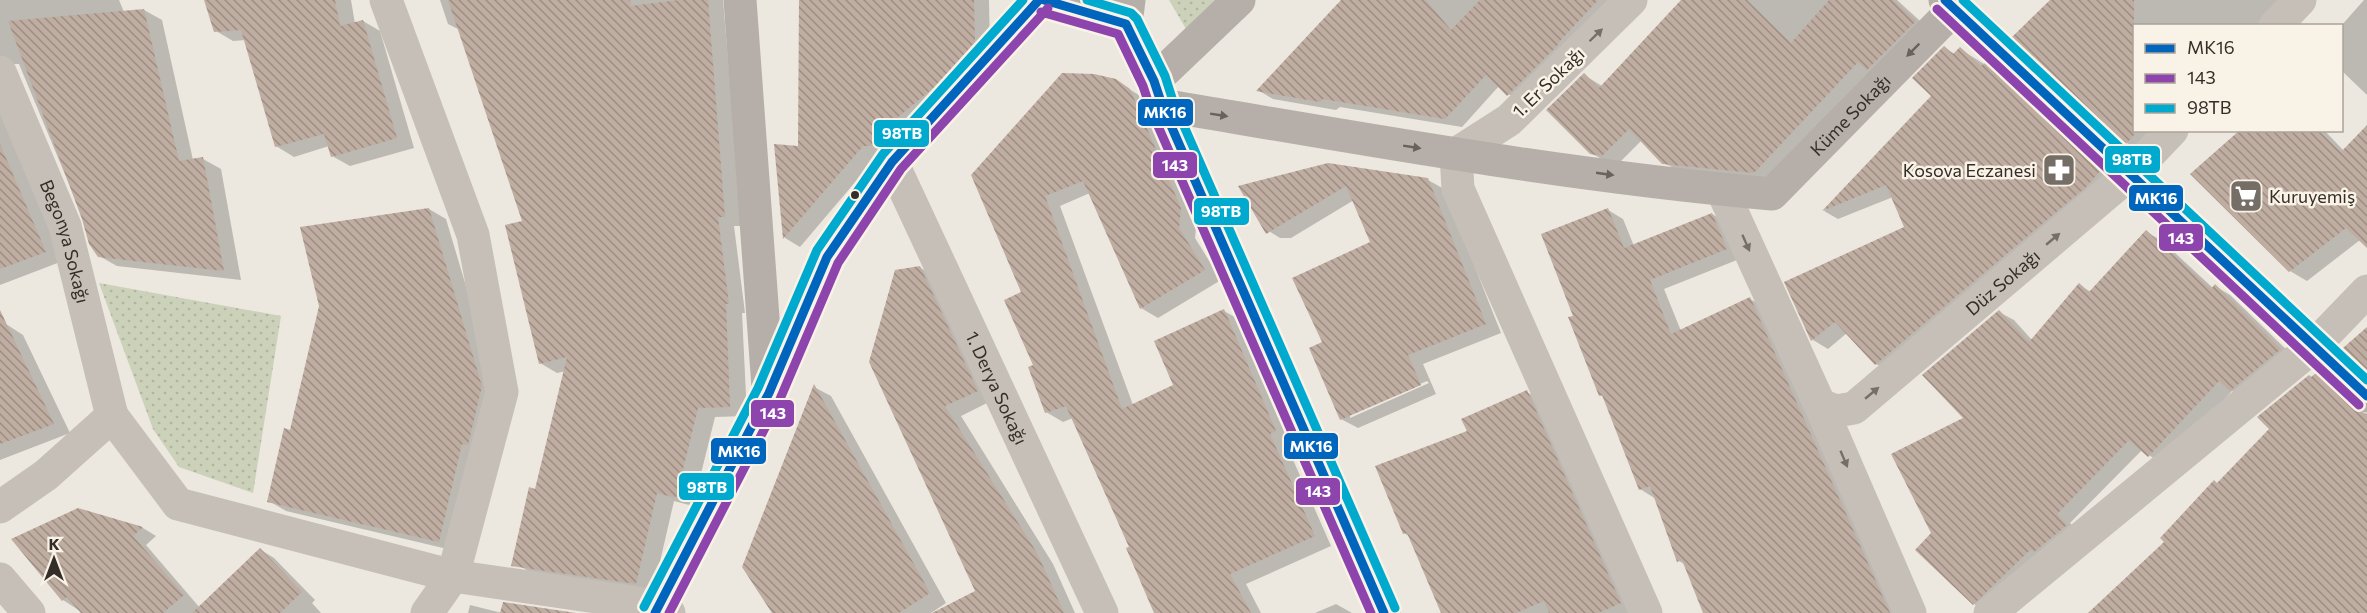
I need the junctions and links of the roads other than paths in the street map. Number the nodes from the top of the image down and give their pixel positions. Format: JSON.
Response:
{"nodes":[{"id":1,"x":386,"y":0,"type":"edge"},
{"id":2,"x":740,"y":0,"type":"edge"},
{"id":3,"x":1042,"y":0,"type":"edge"},
{"id":4,"x":1239,"y":0,"type":"edge"},
{"id":5,"x":1631,"y":0,"type":"edge"},
{"id":6,"x":2300,"y":0,"type":"edge"},
{"id":7,"x":1954,"y":3,"type":"edge"},
{"id":8,"x":1127,"y":12,"type":"edge"},
{"id":9,"x":2277,"y":24,"type":"edge"},
{"id":10,"x":0,"y":72,"type":"edge"},
{"id":11,"x":1158,"y":93,"type":"junction"},
{"id":12,"x":2170,"y":132,"type":"edge"},
{"id":13,"x":1456,"y":154,"type":"junction"},
{"id":14,"x":892,"y":162,"type":"junction"},
{"id":15,"x":2131,"y":173,"type":"junction"},
{"id":16,"x":1722,"y":190,"type":"junction"},
{"id":17,"x":2367,"y":291,"type":"edge"},
{"id":18,"x":2314,"y":346,"type":"junction"},
{"id":19,"x":769,"y":393,"type":"junction"},
{"id":20,"x":2367,"y":396,"type":"edge"},
{"id":21,"x":1820,"y":405,"type":"junction"},
{"id":22,"x":112,"y":416,"type":"junction"},
{"id":23,"x":0,"y":507,"type":"edge"},
{"id":24,"x":453,"y":576,"type":"junction"},
{"id":25,"x":0,"y":579,"type":"edge"},
{"id":26,"x":661,"y":611,"type":"edge"},
{"id":27,"x":29,"y":613,"type":"edge"},
{"id":28,"x":427,"y":613,"type":"edge"},
{"id":29,"x":1102,"y":613,"type":"edge"},
{"id":30,"x":1384,"y":613,"type":"edge"},
{"id":31,"x":1646,"y":613,"type":"edge"},
{"id":32,"x":1911,"y":613,"type":"edge"},
{"id":33,"x":1990,"y":613,"type":"edge"}],
"edges":[{"from":1,"to":24,"type":"street"},
{"from":2,"to":19,"type":"street"},
{"from":3,"to":8,"type":"street"},
{"from":3,"to":14,"type":"street"},
{"from":4,"to":11,"type":"street"},
{"from":13,"to":5,"type":"street","name":"1. Er Sokağı","one_way":true},
{"from":6,"to":9,"type":"street"},
{"from":7,"to":15,"type":"street"},
{"from":7,"to":16,"type":"street","name":"Küme Sokağı","one_way":true},
{"from":8,"to":11,"type":"street"},
{"from":10,"to":22,"type":"street","name":"Begonya Sokağı"},
{"from":11,"to":13,"type":"street","one_way":true},
{"from":11,"to":30,"type":"street"},
{"from":12,"to":15,"type":"street","name":"Düz Sokağı"},
{"from":13,"to":16,"type":"street","one_way":true},
{"from":13,"to":31,"type":"street"},
{"from":14,"to":19,"type":"street"},
{"from":14,"to":29,"type":"street","name":"1. Derya Sokağı"},
{"from":15,"to":18,"type":"street"},
{"from":21,"to":15,"type":"street","name":"Düz Sokağı","one_way":true},
{"from":16,"to":21,"type":"street","one_way":true},
{"from":17,"to":18,"type":"street"},
{"from":18,"to":20,"type":"street"},
{"from":18,"to":33,"type":"street"},
{"from":19,"to":26,"type":"street"},
{"from":21,"to":32,"type":"street","one_way":true},
{"from":22,"to":23,"type":"street"},
{"from":22,"to":24,"type":"street"},
{"from":24,"to":26,"type":"street"},
{"from":24,"to":28,"type":"street"},
{"from":25,"to":27,"type":"street"}]}
